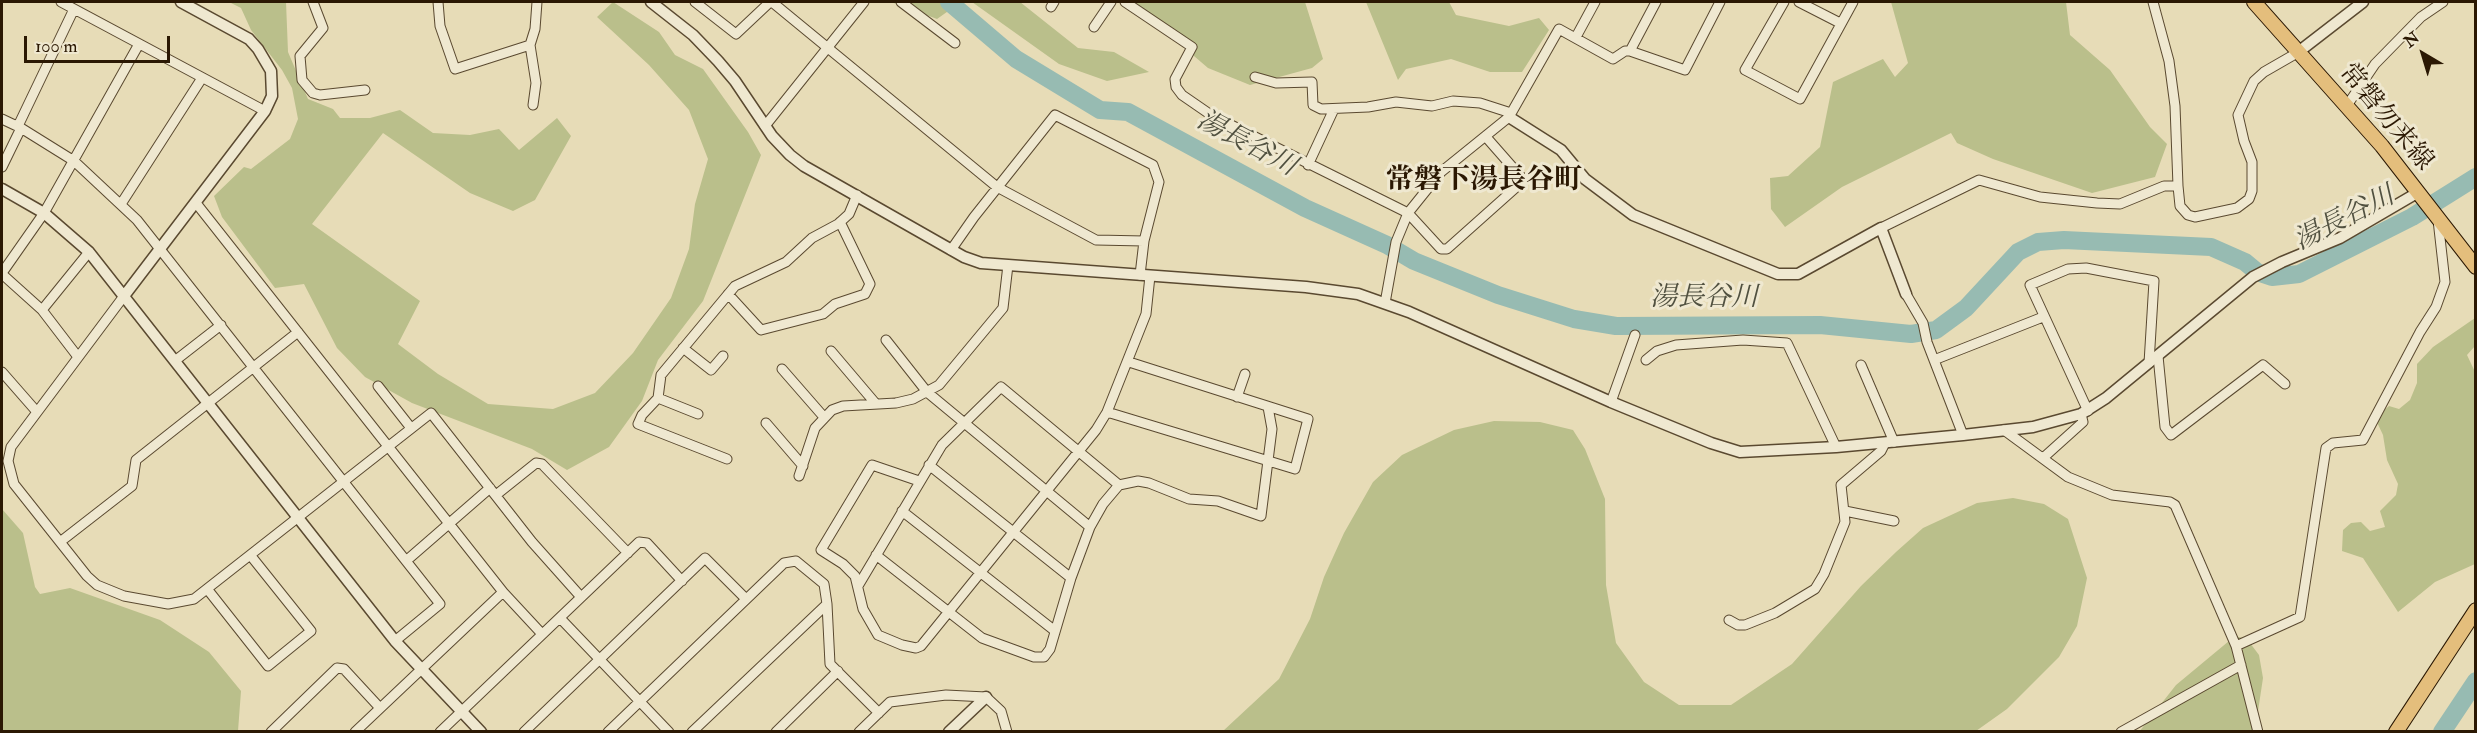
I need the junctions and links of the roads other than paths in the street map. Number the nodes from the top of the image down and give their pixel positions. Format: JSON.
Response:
{"nodes":[{"id":1,"x":61,"y":2,"type":"edge"},
{"id":2,"x":181,"y":2,"type":"edge"},
{"id":3,"x":313,"y":2,"type":"edge"},
{"id":4,"x":438,"y":2,"type":"edge"},
{"id":5,"x":537,"y":2,"type":"edge"},
{"id":6,"x":651,"y":2,"type":"edge"},
{"id":7,"x":695,"y":2,"type":"edge"},
{"id":8,"x":771,"y":2,"type":"edge"},
{"id":9,"x":864,"y":2,"type":"edge"},
{"id":10,"x":901,"y":2,"type":"edge"},
{"id":11,"x":1111,"y":2,"type":"edge"},
{"id":12,"x":1125,"y":2,"type":"edge"},
{"id":13,"x":1595,"y":2,"type":"edge"},
{"id":14,"x":1656,"y":2,"type":"edge"},
{"id":15,"x":1720,"y":2,"type":"edge"},
{"id":16,"x":1784,"y":2,"type":"edge"},
{"id":17,"x":1799,"y":2,"type":"edge"},
{"id":18,"x":1853,"y":2,"type":"edge"},
{"id":19,"x":2153,"y":2,"type":"edge"},
{"id":20,"x":2254,"y":2,"type":"edge"},
{"id":21,"x":2444,"y":2,"type":"edge"},
{"id":22,"x":2359,"y":3,"type":"edge"},
{"id":23,"x":74,"y":9,"type":"junction"},
{"id":24,"x":1840,"y":23,"type":"junction"},
{"id":25,"x":1094,"y":27,"type":"dead end"},
{"id":26,"x":1576,"y":37,"type":"junction"},
{"id":27,"x":955,"y":43,"type":"dead end"},
{"id":28,"x":139,"y":44,"type":"junction"},
{"id":29,"x":530,"y":45,"type":"junction"},
{"id":30,"x":826,"y":48,"type":"junction"},
{"id":31,"x":1630,"y":51,"type":"junction"},
{"id":32,"x":2297,"y":53,"type":"junction"},
{"id":33,"x":1255,"y":77,"type":"dead end"},
{"id":34,"x":202,"y":78,"type":"junction"},
{"id":35,"x":365,"y":90,"type":"dead end"},
{"id":36,"x":533,"y":105,"type":"dead end"},
{"id":37,"x":2346,"y":107,"type":"junction"},
{"id":38,"x":1334,"y":109,"type":"junction"},
{"id":39,"x":266,"y":111,"type":"junction"},
{"id":40,"x":1510,"y":115,"type":"junction"},
{"id":41,"x":2,"y":119,"type":"edge"},
{"id":42,"x":765,"y":126,"type":"junction"},
{"id":43,"x":19,"y":127,"type":"junction"},
{"id":44,"x":1486,"y":137,"type":"junction"},
{"id":45,"x":74,"y":161,"type":"junction"},
{"id":46,"x":1308,"y":165,"type":"junction"},
{"id":47,"x":2,"y":167,"type":"edge"},
{"id":48,"x":2178,"y":186,"type":"junction"},
{"id":49,"x":997,"y":188,"type":"junction"},
{"id":50,"x":2,"y":189,"type":"edge"},
{"id":51,"x":857,"y":195,"type":"junction"},
{"id":52,"x":2420,"y":197,"type":"junction"},
{"id":53,"x":196,"y":203,"type":"junction"},
{"id":54,"x":121,"y":204,"type":"junction"},
{"id":55,"x":44,"y":213,"type":"junction"},
{"id":56,"x":1408,"y":213,"type":"junction"},
{"id":57,"x":2436,"y":217,"type":"junction"},
{"id":58,"x":840,"y":222,"type":"junction"},
{"id":59,"x":1881,"y":228,"type":"junction"},
{"id":60,"x":1144,"y":241,"type":"junction"},
{"id":61,"x":161,"y":248,"type":"junction"},
{"id":62,"x":951,"y":250,"type":"junction"},
{"id":63,"x":88,"y":252,"type":"junction"},
{"id":64,"x":1008,"y":265,"type":"junction"},
{"id":65,"x":2475,"y":267,"type":"edge"},
{"id":66,"x":2,"y":273,"type":"edge"},
{"id":67,"x":1145,"y":276,"type":"junction"},
{"id":68,"x":728,"y":294,"type":"junction"},
{"id":69,"x":1906,"y":294,"type":"joint"},
{"id":70,"x":124,"y":296,"type":"junction"},
{"id":71,"x":1385,"y":303,"type":"junction"},
{"id":72,"x":42,"y":310,"type":"junction"},
{"id":73,"x":2043,"y":317,"type":"junction"},
{"id":74,"x":221,"y":325,"type":"junction"},
{"id":75,"x":298,"y":332,"type":"junction"},
{"id":76,"x":1635,"y":335,"type":"dead end"},
{"id":77,"x":886,"y":340,"type":"dead end"},
{"id":78,"x":683,"y":348,"type":"junction"},
{"id":79,"x":831,"y":351,"type":"dead end"},
{"id":80,"x":723,"y":356,"type":"dead end"},
{"id":81,"x":78,"y":357,"type":"junction"},
{"id":82,"x":176,"y":360,"type":"junction"},
{"id":83,"x":1646,"y":360,"type":"dead end"},
{"id":84,"x":1934,"y":360,"type":"junction"},
{"id":85,"x":2153,"y":360,"type":"junction"},
{"id":86,"x":1128,"y":362,"type":"junction"},
{"id":87,"x":1861,"y":365,"type":"dead end"},
{"id":88,"x":254,"y":367,"type":"junction"},
{"id":89,"x":782,"y":369,"type":"dead end"},
{"id":90,"x":2,"y":372,"type":"edge"},
{"id":91,"x":1245,"y":374,"type":"dead end"},
{"id":92,"x":2285,"y":384,"type":"dead end"},
{"id":93,"x":378,"y":386,"type":"dead end"},
{"id":94,"x":927,"y":392,"type":"junction"},
{"id":95,"x":1237,"y":397,"type":"junction"},
{"id":96,"x":658,"y":398,"type":"junction"},
{"id":97,"x":209,"y":402,"type":"junction"},
{"id":98,"x":1611,"y":402,"type":"junction"},
{"id":99,"x":876,"y":404,"type":"junction"},
{"id":100,"x":1268,"y":407,"type":"junction"},
{"id":101,"x":36,"y":412,"type":"junction"},
{"id":102,"x":1107,"y":412,"type":"junction"},
{"id":103,"x":2084,"y":413,"type":"junction"},
{"id":104,"x":698,"y":414,"type":"dead end"},
{"id":105,"x":823,"y":416,"type":"junction"},
{"id":106,"x":766,"y":423,"type":"dead end"},
{"id":107,"x":963,"y":423,"type":"junction"},
{"id":108,"x":411,"y":428,"type":"junction"},
{"id":109,"x":2004,"y":430,"type":"junction"},
{"id":110,"x":1963,"y":435,"type":"junction"},
{"id":111,"x":1889,"y":442,"type":"junction"},
{"id":112,"x":388,"y":447,"type":"junction"},
{"id":113,"x":1836,"y":447,"type":"junction"},
{"id":114,"x":1079,"y":451,"type":"junction"},
{"id":115,"x":2043,"y":458,"type":"junction"},
{"id":116,"x":727,"y":459,"type":"dead end"},
{"id":117,"x":1268,"y":463,"type":"junction"},
{"id":118,"x":929,"y":465,"type":"junction"},
{"id":119,"x":803,"y":466,"type":"junction"},
{"id":120,"x":799,"y":476,"type":"dead end"},
{"id":121,"x":919,"y":481,"type":"junction"},
{"id":122,"x":344,"y":482,"type":"junction"},
{"id":123,"x":1119,"y":485,"type":"junction"},
{"id":124,"x":1047,"y":491,"type":"junction"},
{"id":125,"x":493,"y":492,"type":"junction"},
{"id":126,"x":902,"y":511,"type":"junction"},
{"id":127,"x":1845,"y":511,"type":"junction"},
{"id":128,"x":298,"y":518,"type":"junction"},
{"id":129,"x":1894,"y":521,"type":"dead end"},
{"id":130,"x":448,"y":525,"type":"junction"},
{"id":131,"x":1090,"y":527,"type":"junction"},
{"id":132,"x":1013,"y":532,"type":"junction"},
{"id":133,"x":60,"y":542,"type":"junction"},
{"id":134,"x":628,"y":553,"type":"junction"},
{"id":135,"x":876,"y":555,"type":"junction"},
{"id":136,"x":251,"y":556,"type":"junction"},
{"id":137,"x":406,"y":561,"type":"junction"},
{"id":138,"x":981,"y":572,"type":"junction"},
{"id":139,"x":1071,"y":578,"type":"junction"},
{"id":140,"x":681,"y":580,"type":"junction"},
{"id":141,"x":858,"y":586,"type":"junction"},
{"id":142,"x":208,"y":590,"type":"junction"},
{"id":143,"x":503,"y":591,"type":"junction"},
{"id":144,"x":581,"y":597,"type":"junction"},
{"id":145,"x":746,"y":599,"type":"junction"},
{"id":146,"x":827,"y":604,"type":"junction"},
{"id":147,"x":2475,"y":610,"type":"edge"},
{"id":148,"x":948,"y":612,"type":"junction"},
{"id":149,"x":560,"y":618,"type":"junction"},
{"id":150,"x":1729,"y":620,"type":"dead end"},
{"id":151,"x":1055,"y":631,"type":"junction"},
{"id":152,"x":542,"y":634,"type":"junction"},
{"id":153,"x":395,"y":641,"type":"junction"},
{"id":154,"x":2236,"y":645,"type":"junction"},
{"id":155,"x":599,"y":659,"type":"junction"},
{"id":156,"x":2241,"y":665,"type":"junction"},
{"id":157,"x":421,"y":669,"type":"junction"},
{"id":158,"x":838,"y":671,"type":"junction"},
{"id":159,"x":986,"y":697,"type":"junction"},
{"id":160,"x":640,"y":701,"type":"junction"},
{"id":161,"x":380,"y":708,"type":"junction"},
{"id":162,"x":462,"y":711,"type":"junction"},
{"id":163,"x":879,"y":713,"type":"junction"},
{"id":164,"x":272,"y":732,"type":"edge"},
{"id":165,"x":355,"y":732,"type":"edge"},
{"id":166,"x":440,"y":732,"type":"edge"},
{"id":167,"x":482,"y":732,"type":"edge"},
{"id":168,"x":524,"y":732,"type":"edge"},
{"id":169,"x":608,"y":732,"type":"edge"},
{"id":170,"x":669,"y":732,"type":"edge"},
{"id":171,"x":692,"y":732,"type":"edge"},
{"id":172,"x":776,"y":732,"type":"edge"},
{"id":173,"x":859,"y":732,"type":"edge"},
{"id":174,"x":949,"y":732,"type":"edge"},
{"id":175,"x":1006,"y":732,"type":"edge"},
{"id":176,"x":2121,"y":732,"type":"edge"},
{"id":177,"x":2258,"y":732,"type":"edge"},
{"id":178,"x":2396,"y":732,"type":"edge"}],
"edges":[{"from":1,"to":23,"type":"street"},
{"from":2,"to":39,"type":"street"},
{"from":3,"to":35,"type":"street"},
{"from":4,"to":29,"type":"street"},
{"from":5,"to":29,"type":"street"},
{"from":6,"to":42,"type":"street"},
{"from":7,"to":8,"type":"street"},
{"from":8,"to":30,"type":"street"},
{"from":9,"to":30,"type":"street"},
{"from":10,"to":27,"type":"street"},
{"from":11,"to":25,"type":"street"},
{"from":12,"to":46,"type":"street"},
{"from":13,"to":26,"type":"street"},
{"from":14,"to":31,"type":"street"},
{"from":15,"to":31,"type":"street"},
{"from":16,"to":24,"type":"street"},
{"from":17,"to":24,"type":"street"},
{"from":18,"to":24,"type":"street"},
{"from":19,"to":48,"type":"street"},
{"from":20,"to":32,"type":"main road","name":"常磐勿来線"},
{"from":21,"to":37,"type":"street"},
{"from":22,"to":32,"type":"street"},
{"from":23,"to":28,"type":"street"},
{"from":23,"to":43,"type":"street"},
{"from":26,"to":31,"type":"street"},
{"from":26,"to":40,"type":"street"},
{"from":28,"to":34,"type":"street"},
{"from":28,"to":45,"type":"street"},
{"from":29,"to":36,"type":"street"},
{"from":30,"to":42,"type":"street"},
{"from":30,"to":49,"type":"street"},
{"from":32,"to":37,"type":"main road","name":"常磐勿来線"},
{"from":32,"to":48,"type":"street"},
{"from":33,"to":38,"type":"street"},
{"from":34,"to":39,"type":"street"},
{"from":34,"to":54,"type":"street"},
{"from":37,"to":52,"type":"main road","name":"常磐勿来線"},
{"from":38,"to":40,"type":"street"},
{"from":38,"to":46,"type":"street"},
{"from":39,"to":53,"type":"street"},
{"from":40,"to":44,"type":"street"},
{"from":40,"to":59,"type":"street"},
{"from":41,"to":43,"type":"street"},
{"from":42,"to":51,"type":"street"},
{"from":43,"to":45,"type":"street"},
{"from":43,"to":47,"type":"street"},
{"from":44,"to":56,"type":"street"},
{"from":44,"to":56,"type":"street"},
{"from":45,"to":54,"type":"street"},
{"from":45,"to":55,"type":"street"},
{"from":46,"to":56,"type":"street"},
{"from":48,"to":59,"type":"street"},
{"from":49,"to":60,"type":"street"},
{"from":49,"to":60,"type":"street"},
{"from":49,"to":62,"type":"street"},
{"from":50,"to":55,"type":"street"},
{"from":51,"to":58,"type":"street"},
{"from":51,"to":62,"type":"street"},
{"from":52,"to":57,"type":"main road","name":"常磐勿来線"},
{"from":52,"to":85,"type":"street"},
{"from":53,"to":61,"type":"street"},
{"from":53,"to":75,"type":"street"},
{"from":54,"to":61,"type":"street"},
{"from":55,"to":63,"type":"street"},
{"from":55,"to":66,"type":"street"},
{"from":56,"to":71,"type":"street"},
{"from":57,"to":65,"type":"main road","name":"常磐勿来線"},
{"from":57,"to":154,"type":"street"},
{"from":58,"to":68,"type":"street"},
{"from":58,"to":68,"type":"street"},
{"from":59,"to":69,"type":"street"},
{"from":60,"to":67,"type":"street"},
{"from":61,"to":70,"type":"street"},
{"from":61,"to":74,"type":"street"},
{"from":62,"to":64,"type":"street"},
{"from":63,"to":70,"type":"street"},
{"from":63,"to":72,"type":"street"},
{"from":64,"to":67,"type":"street"},
{"from":64,"to":94,"type":"street"},
{"from":66,"to":72,"type":"street"},
{"from":67,"to":71,"type":"street"},
{"from":67,"to":86,"type":"street"},
{"from":68,"to":78,"type":"street"},
{"from":69,"to":84,"type":"street"},
{"from":70,"to":81,"type":"street"},
{"from":70,"to":82,"type":"street"},
{"from":71,"to":98,"type":"street"},
{"from":72,"to":81,"type":"street"},
{"from":73,"to":84,"type":"street"},
{"from":73,"to":85,"type":"street"},
{"from":73,"to":103,"type":"street"},
{"from":74,"to":82,"type":"street"},
{"from":74,"to":88,"type":"street"},
{"from":75,"to":88,"type":"street"},
{"from":75,"to":112,"type":"street"},
{"from":76,"to":98,"type":"street"},
{"from":77,"to":94,"type":"street"},
{"from":78,"to":80,"type":"street"},
{"from":78,"to":96,"type":"street"},
{"from":79,"to":99,"type":"street"},
{"from":81,"to":101,"type":"street"},
{"from":82,"to":97,"type":"street"},
{"from":83,"to":113,"type":"street"},
{"from":84,"to":110,"type":"street"},
{"from":85,"to":92,"type":"street"},
{"from":85,"to":103,"type":"street"},
{"from":86,"to":95,"type":"street"},
{"from":86,"to":102,"type":"street"},
{"from":87,"to":111,"type":"street"},
{"from":88,"to":97,"type":"street"},
{"from":88,"to":122,"type":"street"},
{"from":89,"to":105,"type":"street"},
{"from":90,"to":101,"type":"street"},
{"from":91,"to":95,"type":"street"},
{"from":93,"to":108,"type":"street"},
{"from":94,"to":99,"type":"street"},
{"from":94,"to":107,"type":"street"},
{"from":95,"to":100,"type":"street"},
{"from":96,"to":104,"type":"street"},
{"from":96,"to":116,"type":"street"},
{"from":97,"to":128,"type":"street"},
{"from":97,"to":133,"type":"street"},
{"from":98,"to":113,"type":"street"},
{"from":99,"to":105,"type":"street"},
{"from":100,"to":117,"type":"street"},
{"from":100,"to":117,"type":"street"},
{"from":101,"to":133,"type":"street"},
{"from":102,"to":114,"type":"street"},
{"from":102,"to":117,"type":"street"},
{"from":103,"to":109,"type":"street"},
{"from":103,"to":115,"type":"street"},
{"from":105,"to":119,"type":"street"},
{"from":106,"to":119,"type":"street"},
{"from":107,"to":114,"type":"street"},
{"from":107,"to":118,"type":"street"},
{"from":107,"to":124,"type":"street"},
{"from":108,"to":112,"type":"street"},
{"from":108,"to":125,"type":"street"},
{"from":109,"to":110,"type":"street"},
{"from":109,"to":115,"type":"street"},
{"from":110,"to":111,"type":"street"},
{"from":111,"to":113,"type":"street"},
{"from":111,"to":127,"type":"street"},
{"from":112,"to":122,"type":"street"},
{"from":112,"to":130,"type":"street"},
{"from":114,"to":123,"type":"street"},
{"from":114,"to":124,"type":"street"},
{"from":115,"to":154,"type":"street"},
{"from":117,"to":123,"type":"street"},
{"from":118,"to":121,"type":"street"},
{"from":118,"to":132,"type":"street"},
{"from":119,"to":120,"type":"street"},
{"from":121,"to":126,"type":"street"},
{"from":121,"to":141,"type":"street"},
{"from":122,"to":128,"type":"street"},
{"from":122,"to":137,"type":"street"},
{"from":123,"to":131,"type":"street"},
{"from":124,"to":131,"type":"street"},
{"from":124,"to":132,"type":"street"},
{"from":125,"to":130,"type":"street"},
{"from":125,"to":134,"type":"street"},
{"from":125,"to":144,"type":"street"},
{"from":126,"to":135,"type":"street"},
{"from":126,"to":138,"type":"street"},
{"from":127,"to":129,"type":"street"},
{"from":127,"to":150,"type":"street"},
{"from":128,"to":136,"type":"street"},
{"from":128,"to":153,"type":"street"},
{"from":130,"to":137,"type":"street"},
{"from":130,"to":143,"type":"street"},
{"from":131,"to":139,"type":"street"},
{"from":132,"to":138,"type":"street"},
{"from":132,"to":139,"type":"street"},
{"from":133,"to":142,"type":"street"},
{"from":134,"to":140,"type":"street"},
{"from":134,"to":144,"type":"street"},
{"from":135,"to":141,"type":"street"},
{"from":135,"to":148,"type":"street"},
{"from":136,"to":142,"type":"street"},
{"from":136,"to":142,"type":"street"},
{"from":137,"to":153,"type":"street"},
{"from":138,"to":148,"type":"street"},
{"from":138,"to":151,"type":"street"},
{"from":139,"to":151,"type":"street"},
{"from":140,"to":145,"type":"street"},
{"from":140,"to":155,"type":"street"},
{"from":141,"to":148,"type":"street"},
{"from":143,"to":152,"type":"street"},
{"from":143,"to":157,"type":"street"},
{"from":144,"to":149,"type":"street"},
{"from":145,"to":146,"type":"street"},
{"from":145,"to":160,"type":"street"},
{"from":146,"to":158,"type":"street"},
{"from":146,"to":171,"type":"street"},
{"from":147,"to":178,"type":"main road"},
{"from":148,"to":151,"type":"street"},
{"from":149,"to":152,"type":"street"},
{"from":149,"to":155,"type":"street"},
{"from":152,"to":162,"type":"street"},
{"from":153,"to":157,"type":"street"},
{"from":154,"to":156,"type":"street"},
{"from":155,"to":160,"type":"street"},
{"from":155,"to":168,"type":"street"},
{"from":156,"to":176,"type":"street"},
{"from":156,"to":177,"type":"street"},
{"from":157,"to":161,"type":"street"},
{"from":157,"to":162,"type":"street"},
{"from":158,"to":163,"type":"street"},
{"from":158,"to":172,"type":"street"},
{"from":159,"to":163,"type":"street"},
{"from":159,"to":174,"type":"street"},
{"from":159,"to":175,"type":"street"},
{"from":160,"to":169,"type":"street"},
{"from":160,"to":170,"type":"street"},
{"from":161,"to":164,"type":"street"},
{"from":161,"to":165,"type":"street"},
{"from":162,"to":166,"type":"street"},
{"from":162,"to":167,"type":"street"},
{"from":163,"to":173,"type":"street"}]}
